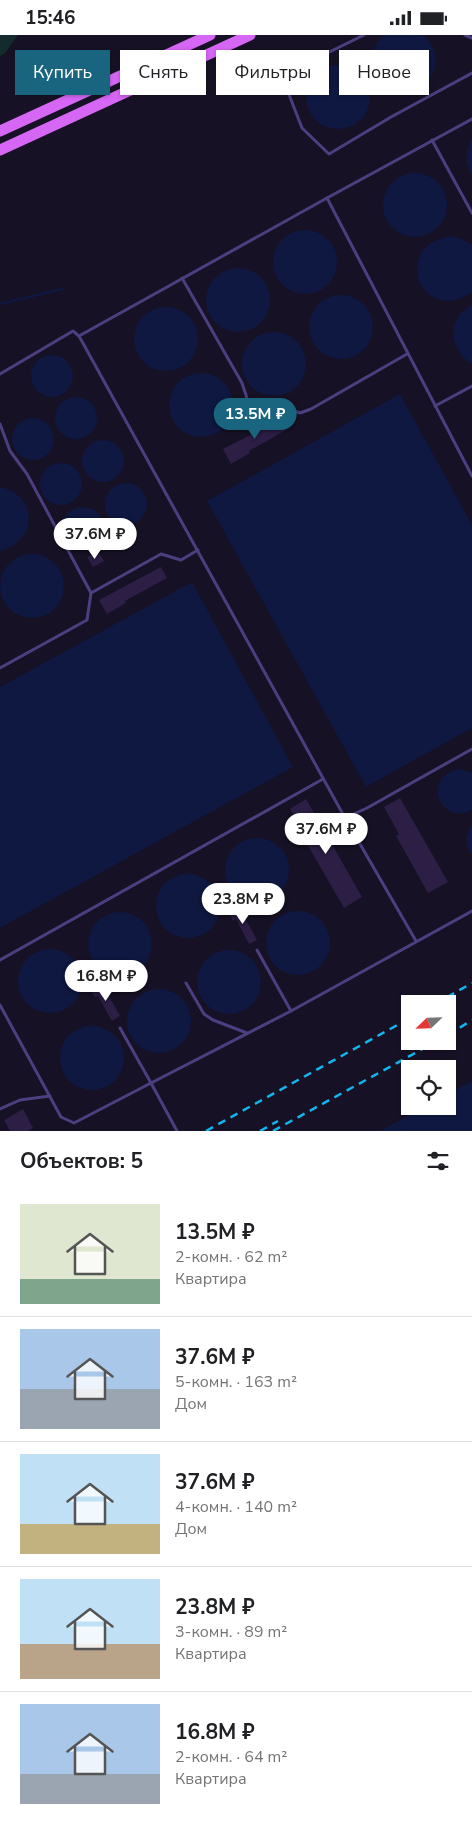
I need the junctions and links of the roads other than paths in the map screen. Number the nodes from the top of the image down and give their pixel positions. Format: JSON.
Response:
{"nodes":[{"id":1,"x":210,"y":35,"type":"edge"},
{"id":2,"x":250,"y":35,"type":"edge"},
{"id":3,"x":364,"y":35,"type":"edge"},
{"id":4,"x":465,"y":35,"type":"edge"},
{"id":5,"x":472,"y":38,"type":"edge"},
{"id":6,"x":472,"y":73,"type":"edge"},
{"id":7,"x":472,"y":119,"type":"edge"},
{"id":8,"x":0,"y":131,"type":"edge"},
{"id":9,"x":432,"y":140,"type":"junction"},
{"id":10,"x":0,"y":151,"type":"edge"},
{"id":11,"x":327,"y":198,"type":"junction"},
{"id":12,"x":472,"y":213,"type":"edge"},
{"id":13,"x":182,"y":278,"type":"junction"},
{"id":14,"x":79,"y":337,"type":"junction"},
{"id":15,"x":407,"y":353,"type":"junction"},
{"id":16,"x":0,"y":374,"type":"edge"},
{"id":17,"x":472,"y":386,"type":"edge"},
{"id":18,"x":435,"y":406,"type":"junction"},
{"id":19,"x":0,"y":424,"type":"edge"},
{"id":20,"x":472,"y":476,"type":"edge"},
{"id":21,"x":198,"y":550,"type":"junction"},
{"id":22,"x":91,"y":593,"type":"junction"},
{"id":23,"x":0,"y":668,"type":"edge"},
{"id":24,"x":472,"y":749,"type":"edge"},
{"id":25,"x":323,"y":779,"type":"junction"},
{"id":26,"x":345,"y":818,"type":"junction"},
{"id":27,"x":472,"y":911,"type":"edge"},
{"id":28,"x":416,"y":941,"type":"junction"},
{"id":29,"x":257,"y":950,"type":"dead end"},
{"id":30,"x":0,"y":960,"type":"edge"},
{"id":31,"x":186,"y":983,"type":"dead end"},
{"id":32,"x":0,"y":1005,"type":"edge"},
{"id":33,"x":291,"y":1011,"type":"junction"},
{"id":34,"x":120,"y":1028,"type":"dead end"},
{"id":35,"x":247,"y":1033,"type":"junction"},
{"id":36,"x":151,"y":1083,"type":"junction"},
{"id":37,"x":50,"y":1096,"type":"junction"},
{"id":38,"x":0,"y":1109,"type":"edge"},
{"id":39,"x":177,"y":1131,"type":"edge"}],
"edges":[{"from":1,"to":8,"type":"main road"},
{"from":2,"to":10,"type":"main road"},
{"from":3,"to":6,"type":"lane"},
{"from":4,"to":5,"type":"lane"},
{"from":7,"to":9,"type":"lane"},
{"from":9,"to":11,"type":"lane"},
{"from":9,"to":12,"type":"lane"},
{"from":11,"to":13,"type":"lane"},
{"from":11,"to":15,"type":"lane"},
{"from":13,"to":14,"type":"lane"},
{"from":13,"to":15,"type":"lane"},
{"from":14,"to":16,"type":"lane"},
{"from":14,"to":21,"type":"lane"},
{"from":15,"to":18,"type":"lane"},
{"from":17,"to":18,"type":"lane"},
{"from":18,"to":20,"type":"lane"},
{"from":19,"to":22,"type":"lane"},
{"from":21,"to":22,"type":"lane"},
{"from":21,"to":25,"type":"lane"},
{"from":22,"to":23,"type":"lane"},
{"from":24,"to":26,"type":"lane"},
{"from":25,"to":26,"type":"lane"},
{"from":25,"to":30,"type":"lane"},
{"from":26,"to":28,"type":"lane"},
{"from":27,"to":28,"type":"lane"},
{"from":28,"to":33,"type":"lane"},
{"from":29,"to":33,"type":"lane"},
{"from":31,"to":35,"type":"lane"},
{"from":32,"to":37,"type":"lane"},
{"from":33,"to":35,"type":"lane"},
{"from":34,"to":36,"type":"lane"},
{"from":35,"to":36,"type":"lane"},
{"from":36,"to":37,"type":"lane"},
{"from":36,"to":39,"type":"lane"},
{"from":37,"to":38,"type":"lane"}]}
